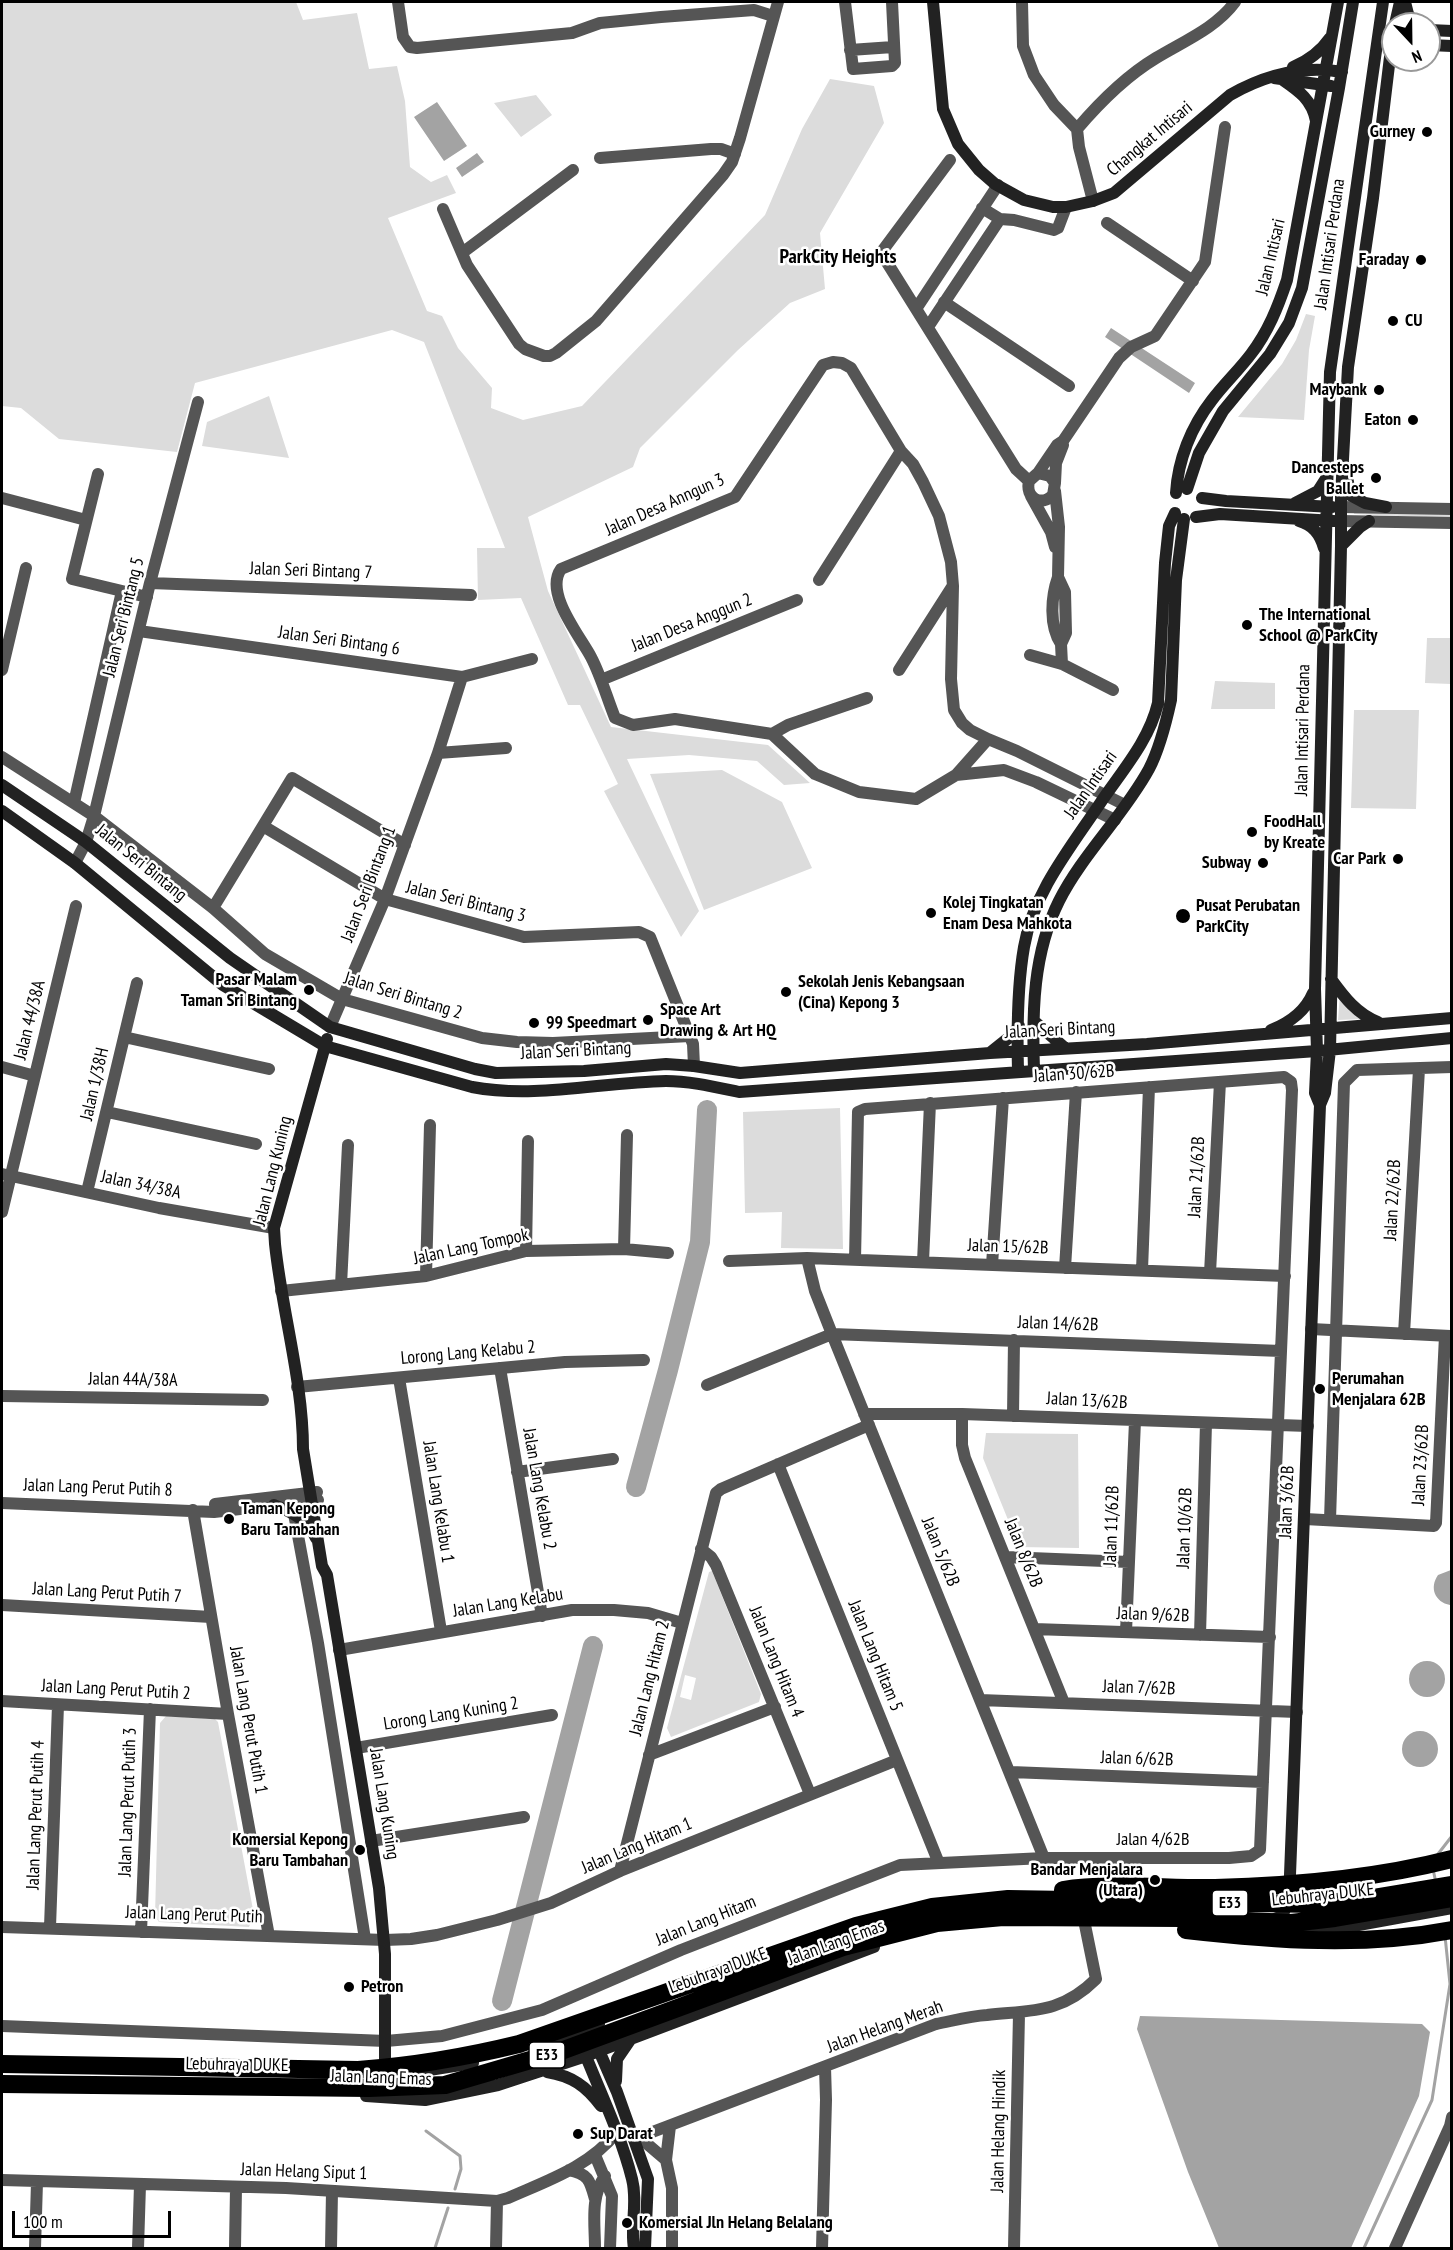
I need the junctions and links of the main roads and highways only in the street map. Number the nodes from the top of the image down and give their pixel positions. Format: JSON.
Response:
{"nodes":[{"id":1,"x":1452,"y":1859,"type":"edge"},
{"id":2,"x":1449,"y":1881,"type":"edge"},
{"id":3,"x":1008,"y":1899,"type":"junction"},
{"id":4,"x":1450,"y":1905,"type":"edge"},
{"id":5,"x":1079,"y":1921,"type":"junction"},
{"id":6,"x":1452,"y":1930,"type":"edge"},
{"id":7,"x":2,"y":2064,"type":"edge"},
{"id":8,"x":2,"y":2084,"type":"edge"}],
"edges":[{"from":1,"to":3,"type":"highway"},
{"from":2,"to":3,"type":"highway","name":"Lebuhraya DUKE","number":"E33"},
{"from":3,"to":7,"type":"highway","name":"Lebuhraya DUKE","number":"E33"},
{"from":4,"to":5,"type":"highway","name":"Lebuhraya DUKE","number":"E33"},
{"from":5,"to":6,"type":"highway"},
{"from":5,"to":8,"type":"highway","name":"Lebuhraya DUKE","number":"E33"}]}
